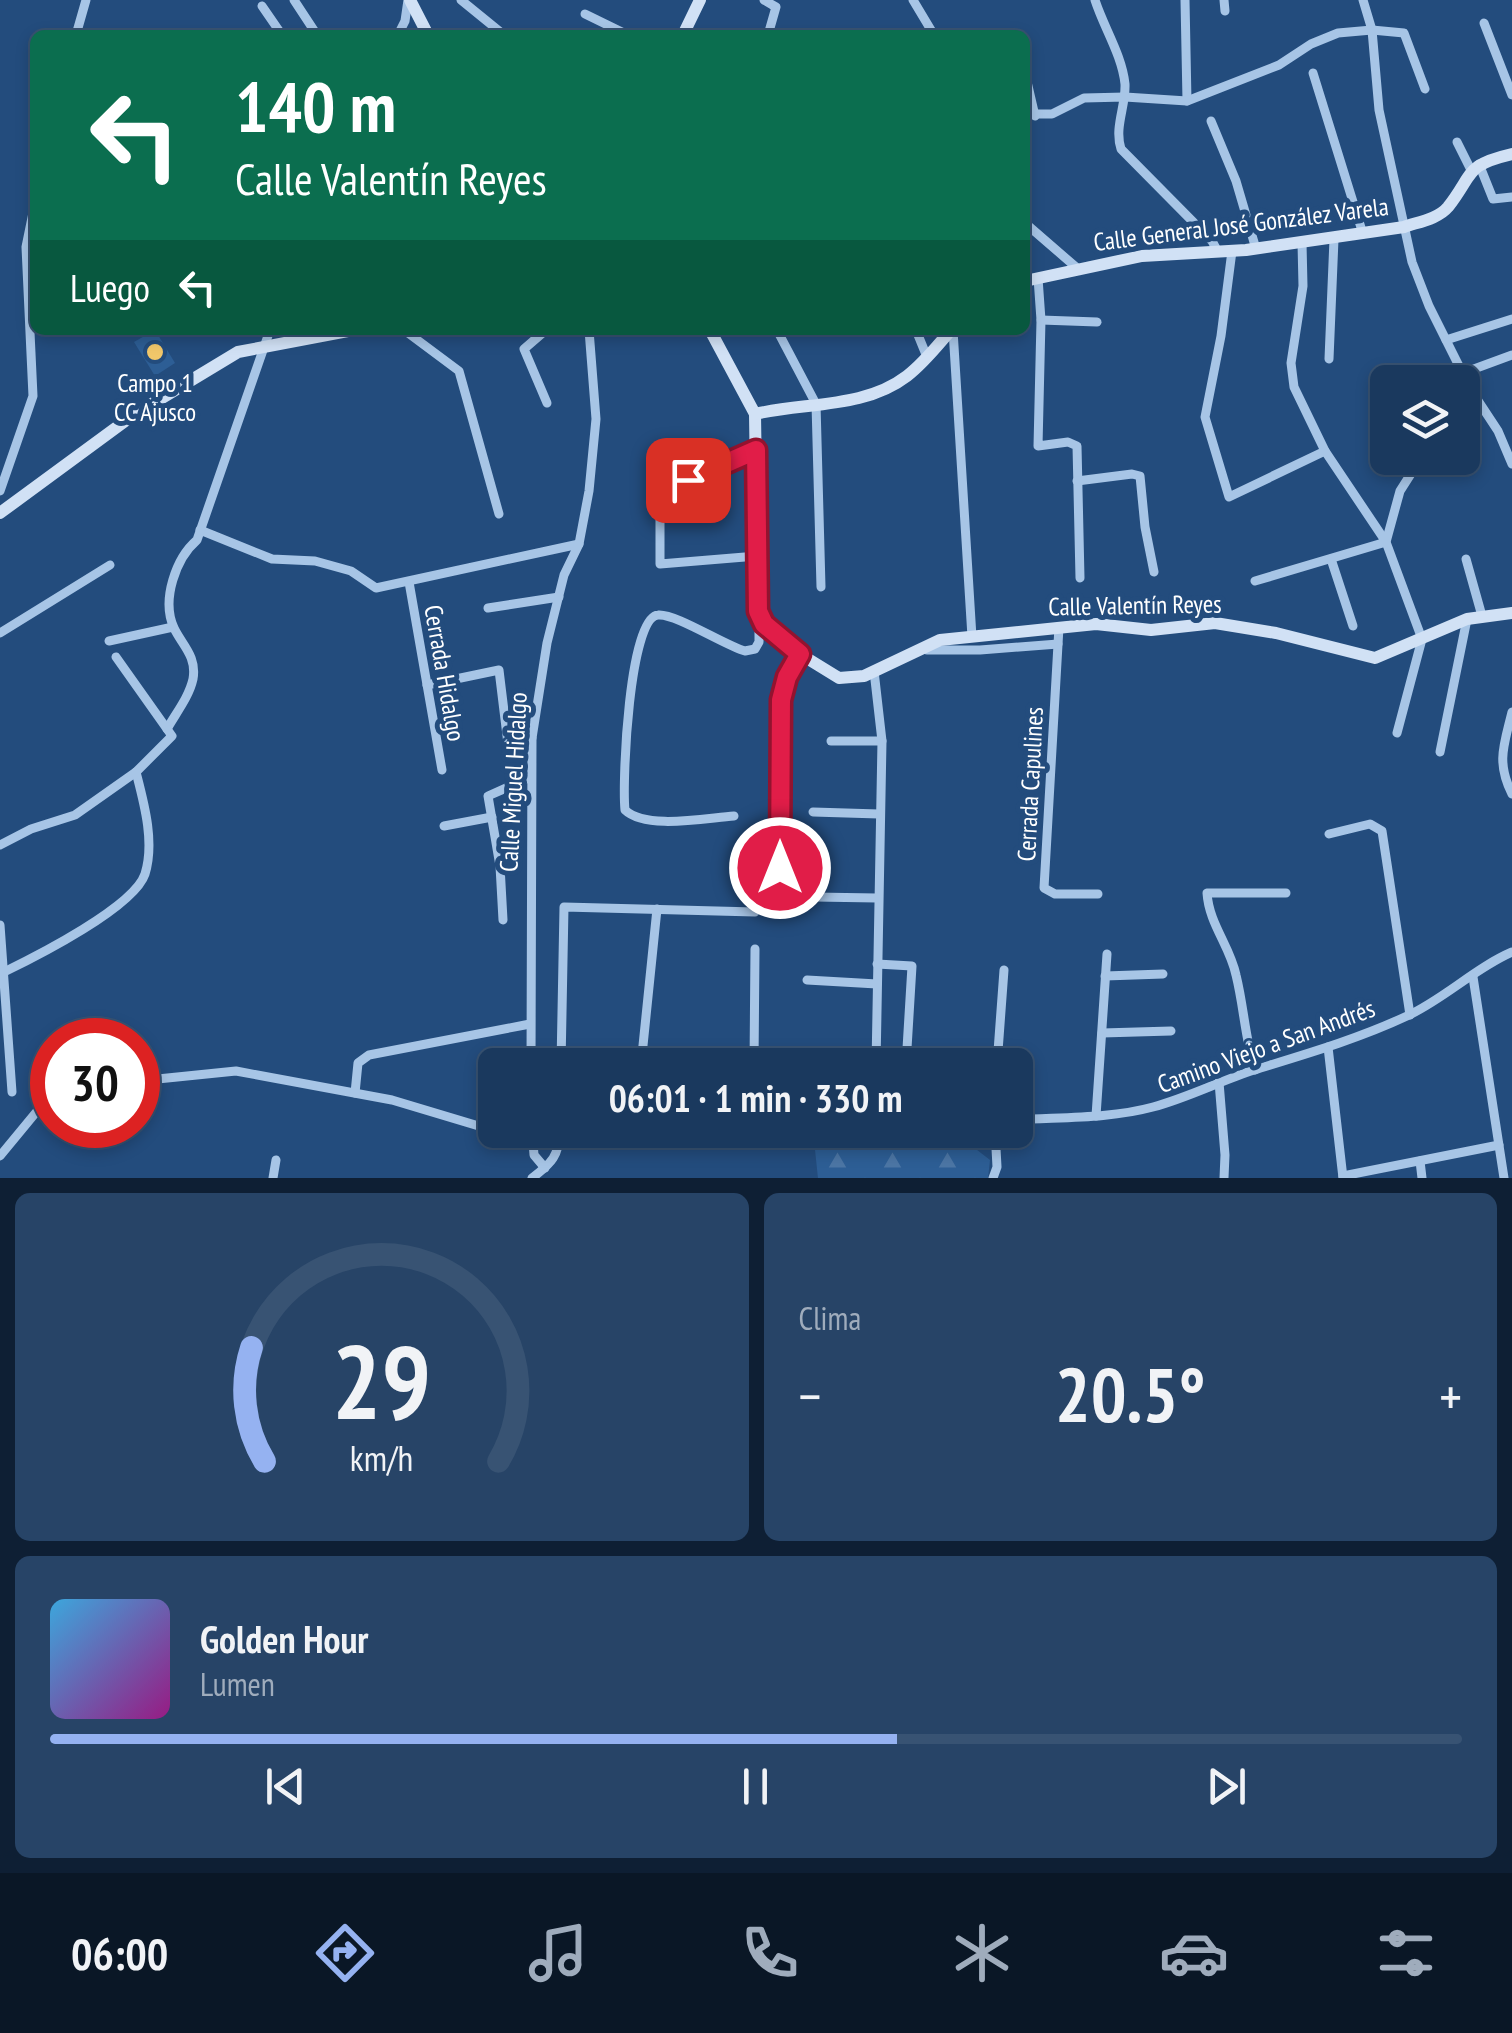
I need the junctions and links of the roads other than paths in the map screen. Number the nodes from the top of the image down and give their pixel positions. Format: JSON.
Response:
{"nodes":[{"id":1,"x":86,"y":0,"type":"edge"},
{"id":2,"x":294,"y":0,"type":"edge"},
{"id":3,"x":409,"y":0,"type":"edge"},
{"id":4,"x":461,"y":0,"type":"edge"},
{"id":5,"x":700,"y":0,"type":"edge"},
{"id":6,"x":764,"y":0,"type":"edge"},
{"id":7,"x":912,"y":0,"type":"edge"},
{"id":8,"x":1095,"y":0,"type":"edge"},
{"id":9,"x":1185,"y":0,"type":"edge"},
{"id":10,"x":1363,"y":0,"type":"edge"},
{"id":11,"x":262,"y":6,"type":"dead end"},
{"id":12,"x":585,"y":14,"type":"dead end"},
{"id":13,"x":1484,"y":22,"type":"dead end"},
{"id":14,"x":77,"y":30,"type":"edge"},
{"id":15,"x":279,"y":30,"type":"edge"},
{"id":16,"x":314,"y":30,"type":"edge"},
{"id":17,"x":401,"y":30,"type":"edge"},
{"id":18,"x":425,"y":30,"type":"edge"},
{"id":19,"x":498,"y":30,"type":"edge"},
{"id":20,"x":618,"y":30,"type":"edge"},
{"id":21,"x":685,"y":30,"type":"edge"},
{"id":22,"x":769,"y":30,"type":"edge"},
{"id":23,"x":931,"y":30,"type":"edge"},
{"id":24,"x":1372,"y":30,"type":"junction"},
{"id":25,"x":1314,"y":73,"type":"dead end"},
{"id":26,"x":1425,"y":89,"type":"dead end"},
{"id":27,"x":1512,"y":95,"type":"edge"},
{"id":28,"x":1125,"y":97,"type":"junction"},
{"id":29,"x":1187,"y":101,"type":"junction"},
{"id":30,"x":1030,"y":115,"type":"edge"},
{"id":31,"x":1211,"y":121,"type":"dead end"},
{"id":32,"x":1457,"y":142,"type":"dead end"},
{"id":33,"x":1512,"y":154,"type":"edge"},
{"id":34,"x":1475,"y":167,"type":"junction"},
{"id":35,"x":1512,"y":197,"type":"edge"},
{"id":36,"x":1030,"y":227,"type":"edge"},
{"id":37,"x":1404,"y":227,"type":"junction"},
{"id":38,"x":30,"y":228,"type":"edge"},
{"id":39,"x":1362,"y":234,"type":"junction"},
{"id":40,"x":1334,"y":239,"type":"junction"},
{"id":41,"x":1302,"y":243,"type":"junction"},
{"id":42,"x":1256,"y":249,"type":"junction"},
{"id":43,"x":1225,"y":251,"type":"junction"},
{"id":44,"x":1077,"y":268,"type":"junction"},
{"id":45,"x":1032,"y":279,"type":"edge"},
{"id":46,"x":1512,"y":319,"type":"edge"},
{"id":47,"x":1041,"y":320,"type":"junction"},
{"id":48,"x":1097,"y":322,"type":"dead end"},
{"id":49,"x":30,"y":332,"type":"edge"},
{"id":50,"x":30,"y":335,"type":"edge"},
{"id":51,"x":269,"y":335,"type":"edge"},
{"id":52,"x":327,"y":335,"type":"edge"},
{"id":53,"x":411,"y":335,"type":"edge"},
{"id":54,"x":540,"y":335,"type":"edge"},
{"id":55,"x":589,"y":335,"type":"edge"},
{"id":56,"x":713,"y":335,"type":"edge"},
{"id":57,"x":780,"y":335,"type":"edge"},
{"id":58,"x":918,"y":335,"type":"edge"},
{"id":59,"x":947,"y":335,"type":"edge"},
{"id":60,"x":952,"y":335,"type":"edge"},
{"id":61,"x":1446,"y":340,"type":"junction"},
{"id":62,"x":265,"y":347,"type":"junction"},
{"id":63,"x":1512,"y":356,"type":"edge"},
{"id":64,"x":927,"y":357,"type":"junction"},
{"id":65,"x":1329,"y":359,"type":"dead end"},
{"id":66,"x":1459,"y":365,"type":"edge"},
{"id":67,"x":1480,"y":367,"type":"edge"},
{"id":68,"x":547,"y":404,"type":"dead end"},
{"id":69,"x":816,"y":404,"type":"junction"},
{"id":70,"x":1480,"y":404,"type":"edge"},
{"id":71,"x":755,"y":414,"type":"junction"},
{"id":72,"x":756,"y":450,"type":"junction"},
{"id":73,"x":1325,"y":451,"type":"junction"},
{"id":74,"x":4,"y":464,"type":"edge"},
{"id":75,"x":1512,"y":464,"type":"edge"},
{"id":76,"x":1410,"y":475,"type":"edge"},
{"id":77,"x":688,"y":480,"type":"dead end"},
{"id":78,"x":1077,"y":480,"type":"junction"},
{"id":79,"x":0,"y":492,"type":"edge"},
{"id":80,"x":660,"y":494,"type":"dead end"},
{"id":81,"x":0,"y":513,"type":"edge"},
{"id":82,"x":499,"y":514,"type":"dead end"},
{"id":83,"x":200,"y":530,"type":"junction"},
{"id":84,"x":1386,"y":542,"type":"junction"},
{"id":85,"x":580,"y":544,"type":"junction"},
{"id":86,"x":757,"y":556,"type":"junction"},
{"id":87,"x":1332,"y":558,"type":"junction"},
{"id":88,"x":1466,"y":559,"type":"dead end"},
{"id":89,"x":110,"y":565,"type":"dead end"},
{"id":90,"x":1154,"y":572,"type":"dead end"},
{"id":91,"x":1080,"y":578,"type":"dead end"},
{"id":92,"x":1255,"y":581,"type":"dead end"},
{"id":93,"x":409,"y":582,"type":"junction"},
{"id":94,"x":821,"y":587,"type":"dead end"},
{"id":95,"x":559,"y":596,"type":"junction"},
{"id":96,"x":488,"y":608,"type":"dead end"},
{"id":97,"x":758,"y":611,"type":"junction"},
{"id":98,"x":1512,"y":613,"type":"edge"},
{"id":99,"x":1475,"y":618,"type":"junction"},
{"id":100,"x":1354,"y":626,"type":"dead end"},
{"id":101,"x":173,"y":627,"type":"junction"},
{"id":102,"x":1059,"y":627,"type":"junction"},
{"id":103,"x":0,"y":634,"type":"edge"},
{"id":104,"x":972,"y":637,"type":"junction"},
{"id":105,"x":1422,"y":639,"type":"junction"},
{"id":106,"x":108,"y":641,"type":"dead end"},
{"id":107,"x":1058,"y":644,"type":"junction"},
{"id":108,"x":914,"y":650,"type":"junction"},
{"id":109,"x":800,"y":654,"type":"junction"},
{"id":110,"x":116,"y":657,"type":"dead end"},
{"id":111,"x":874,"y":670,"type":"junction"},
{"id":112,"x":427,"y":685,"type":"junction"},
{"id":113,"x":1512,"y":712,"type":"edge"},
{"id":114,"x":169,"y":732,"type":"junction"},
{"id":115,"x":1397,"y":733,"type":"dead end"},
{"id":116,"x":532,"y":738,"type":"junction"},
{"id":117,"x":831,"y":741,"type":"dead end"},
{"id":118,"x":882,"y":741,"type":"junction"},
{"id":119,"x":1440,"y":752,"type":"dead end"},
{"id":120,"x":442,"y":770,"type":"dead end"},
{"id":121,"x":136,"y":772,"type":"junction"},
{"id":122,"x":531,"y":777,"type":"junction"},
{"id":123,"x":1512,"y":794,"type":"edge"},
{"id":124,"x":813,"y":812,"type":"dead end"},
{"id":125,"x":879,"y":814,"type":"junction"},
{"id":126,"x":734,"y":816,"type":"dead end"},
{"id":127,"x":492,"y":817,"type":"junction"},
{"id":128,"x":444,"y":826,"type":"dead end"},
{"id":129,"x":1329,"y":834,"type":"dead end"},
{"id":130,"x":0,"y":846,"type":"edge"},
{"id":131,"x":780,"y":868,"type":"dead end"},
{"id":132,"x":1098,"y":894,"type":"dead end"},
{"id":133,"x":1286,"y":894,"type":"dead end"},
{"id":134,"x":814,"y":896,"type":"dead end"},
{"id":135,"x":878,"y":898,"type":"junction"},
{"id":136,"x":657,"y":909,"type":"junction"},
{"id":137,"x":755,"y":912,"type":"dead end"},
{"id":138,"x":503,"y":920,"type":"dead end"},
{"id":139,"x":0,"y":925,"type":"edge"},
{"id":140,"x":755,"y":949,"type":"dead end"},
{"id":141,"x":1512,"y":952,"type":"edge"},
{"id":142,"x":1107,"y":954,"type":"dead end"},
{"id":143,"x":877,"y":964,"type":"junction"},
{"id":144,"x":1004,"y":970,"type":"dead end"},
{"id":145,"x":4,"y":972,"type":"junction"},
{"id":146,"x":1163,"y":974,"type":"dead end"},
{"id":147,"x":1105,"y":976,"type":"junction"},
{"id":148,"x":1473,"y":977,"type":"junction"},
{"id":149,"x":807,"y":980,"type":"dead end"},
{"id":150,"x":877,"y":984,"type":"junction"},
{"id":151,"x":1410,"y":1015,"type":"junction"},
{"id":152,"x":530,"y":1024,"type":"junction"},
{"id":153,"x":1171,"y":1031,"type":"dead end"},
{"id":154,"x":1102,"y":1033,"type":"junction"},
{"id":155,"x":4,"y":1034,"type":"edge"},
{"id":156,"x":1328,"y":1047,"type":"junction"},
{"id":157,"x":531,"y":1048,"type":"edge"},
{"id":158,"x":561,"y":1048,"type":"edge"},
{"id":159,"x":643,"y":1048,"type":"edge"},
{"id":160,"x":754,"y":1048,"type":"edge"},
{"id":161,"x":876,"y":1048,"type":"edge"},
{"id":162,"x":907,"y":1048,"type":"edge"},
{"id":163,"x":998,"y":1048,"type":"edge"},
{"id":164,"x":1255,"y":1070,"type":"junction"},
{"id":165,"x":160,"y":1079,"type":"edge"},
{"id":166,"x":1219,"y":1082,"type":"junction"},
{"id":167,"x":12,"y":1092,"type":"dead end"},
{"id":168,"x":356,"y":1094,"type":"junction"},
{"id":169,"x":1096,"y":1116,"type":"junction"},
{"id":170,"x":1033,"y":1119,"type":"edge"},
{"id":171,"x":30,"y":1120,"type":"edge"},
{"id":172,"x":478,"y":1128,"type":"edge"},
{"id":173,"x":1499,"y":1145,"type":"junction"},
{"id":174,"x":533,"y":1148,"type":"edge"},
{"id":175,"x":559,"y":1148,"type":"edge"},
{"id":176,"x":996,"y":1148,"type":"edge"},
{"id":177,"x":0,"y":1156,"type":"edge"},
{"id":178,"x":276,"y":1160,"type":"dead end"},
{"id":179,"x":1420,"y":1161,"type":"junction"},
{"id":180,"x":545,"y":1168,"type":"junction"},
{"id":181,"x":1343,"y":1177,"type":"edge"},
{"id":182,"x":273,"y":1178,"type":"edge"},
{"id":183,"x":532,"y":1178,"type":"edge"},
{"id":184,"x":993,"y":1178,"type":"edge"},
{"id":185,"x":1224,"y":1178,"type":"edge"},
{"id":186,"x":1422,"y":1178,"type":"edge"},
{"id":187,"x":1504,"y":1178,"type":"edge"}],
"edges":[{"from":1,"to":14,"type":"street"},
{"from":2,"to":16,"type":"street"},
{"from":3,"to":17,"type":"street"},
{"from":3,"to":18,"type":"street"},
{"from":4,"to":19,"type":"street"},
{"from":5,"to":21,"type":"street"},
{"from":6,"to":22,"type":"street"},
{"from":7,"to":23,"type":"street"},
{"from":8,"to":28,"type":"street"},
{"from":9,"to":29,"type":"street"},
{"from":10,"to":24,"type":"street"},
{"from":11,"to":15,"type":"street"},
{"from":12,"to":20,"type":"street"},
{"from":13,"to":27,"type":"street"},
{"from":24,"to":26,"type":"street"},
{"from":24,"to":29,"type":"street"},
{"from":24,"to":37,"type":"street"},
{"from":25,"to":39,"type":"street"},
{"from":28,"to":29,"type":"street"},
{"from":28,"to":30,"type":"street"},
{"from":28,"to":43,"type":"street"},
{"from":31,"to":42,"type":"street"},
{"from":32,"to":34,"type":"street"},
{"from":33,"to":34,"type":"street"},
{"from":34,"to":35,"type":"street"},
{"from":34,"to":37,"type":"street","name":"Calle General José González Varela"},
{"from":36,"to":44,"type":"street"},
{"from":37,"to":39,"type":"street","name":"Calle General José González Varela"},
{"from":37,"to":61,"type":"street"},
{"from":38,"to":49,"type":"street"},
{"from":39,"to":40,"type":"street","name":"Calle General José González Varela"},
{"from":40,"to":41,"type":"street","name":"Calle General José González Varela"},
{"from":40,"to":65,"type":"street"},
{"from":41,"to":42,"type":"street","name":"Calle General José González Varela"},
{"from":41,"to":73,"type":"street"},
{"from":42,"to":43,"type":"street","name":"Calle General José González Varela"},
{"from":43,"to":44,"type":"street","name":"Calle General José González Varela"},
{"from":43,"to":73,"type":"street"},
{"from":44,"to":45,"type":"street","name":"Calle General José González Varela"},
{"from":45,"to":47,"type":"street"},
{"from":46,"to":61,"type":"street"},
{"from":47,"to":48,"type":"street"},
{"from":47,"to":78,"type":"street"},
{"from":50,"to":74,"type":"street"},
{"from":51,"to":62,"type":"street"},
{"from":52,"to":62,"type":"street"},
{"from":53,"to":82,"type":"street"},
{"from":54,"to":68,"type":"street"},
{"from":55,"to":85,"type":"street","name":"Calle Miguel Hidalgo"},
{"from":56,"to":71,"type":"street"},
{"from":57,"to":69,"type":"street"},
{"from":58,"to":64,"type":"street"},
{"from":59,"to":64,"type":"street"},
{"from":60,"to":104,"type":"street"},
{"from":61,"to":66,"type":"street"},
{"from":62,"to":81,"type":"street"},
{"from":62,"to":83,"type":"street"},
{"from":63,"to":67,"type":"street"},
{"from":64,"to":69,"type":"street"},
{"from":69,"to":71,"type":"street"},
{"from":69,"to":94,"type":"street"},
{"from":70,"to":75,"type":"street"},
{"from":71,"to":72,"type":"street"},
{"from":72,"to":77,"type":"street"},
{"from":72,"to":86,"type":"street"},
{"from":73,"to":84,"type":"street"},
{"from":74,"to":79,"type":"street"},
{"from":76,"to":84,"type":"street"},
{"from":78,"to":90,"type":"street"},
{"from":78,"to":91,"type":"street"},
{"from":80,"to":86,"type":"street"},
{"from":83,"to":93,"type":"street"},
{"from":83,"to":101,"type":"street"},
{"from":84,"to":87,"type":"street"},
{"from":84,"to":105,"type":"street"},
{"from":85,"to":93,"type":"street"},
{"from":85,"to":95,"type":"street","name":"Calle Miguel Hidalgo"},
{"from":86,"to":97,"type":"street"},
{"from":87,"to":92,"type":"street"},
{"from":87,"to":100,"type":"street"},
{"from":88,"to":99,"type":"street"},
{"from":89,"to":103,"type":"street"},
{"from":93,"to":112,"type":"street","name":"Cerrada Hidalgo"},
{"from":95,"to":96,"type":"street"},
{"from":95,"to":116,"type":"street","name":"Calle Miguel Hidalgo"},
{"from":97,"to":109,"type":"street","name":"Calle Valentín Reyes"},
{"from":97,"to":126,"type":"street"},
{"from":98,"to":99,"type":"street","name":"Calle Valentín Reyes"},
{"from":99,"to":105,"type":"street","name":"Calle Valentín Reyes"},
{"from":99,"to":119,"type":"street"},
{"from":101,"to":106,"type":"street"},
{"from":101,"to":114,"type":"street"},
{"from":102,"to":104,"type":"street","name":"Calle Valentín Reyes"},
{"from":102,"to":105,"type":"street","name":"Calle Valentín Reyes"},
{"from":102,"to":107,"type":"street","name":"Cerrada Capulines"},
{"from":104,"to":108,"type":"street","name":"Calle Valentín Reyes"},
{"from":105,"to":115,"type":"street"},
{"from":107,"to":108,"type":"street"},
{"from":107,"to":132,"type":"street","name":"Cerrada Capulines"},
{"from":108,"to":111,"type":"street","name":"Calle Valentín Reyes"},
{"from":109,"to":111,"type":"street","name":"Calle Valentín Reyes"},
{"from":109,"to":131,"type":"street"},
{"from":110,"to":114,"type":"street"},
{"from":111,"to":118,"type":"street"},
{"from":112,"to":116,"type":"street"},
{"from":112,"to":120,"type":"street","name":"Cerrada Hidalgo"},
{"from":113,"to":123,"type":"street"},
{"from":114,"to":121,"type":"street"},
{"from":116,"to":122,"type":"street","name":"Calle Miguel Hidalgo"},
{"from":117,"to":118,"type":"street"},
{"from":118,"to":125,"type":"street"},
{"from":121,"to":130,"type":"street"},
{"from":121,"to":145,"type":"street"},
{"from":122,"to":127,"type":"street"},
{"from":122,"to":152,"type":"street","name":"Calle Miguel Hidalgo"},
{"from":124,"to":125,"type":"street"},
{"from":125,"to":135,"type":"street"},
{"from":127,"to":128,"type":"street"},
{"from":127,"to":138,"type":"street"},
{"from":129,"to":151,"type":"street"},
{"from":133,"to":164,"type":"street"},
{"from":134,"to":135,"type":"street"},
{"from":135,"to":143,"type":"street"},
{"from":136,"to":137,"type":"street"},
{"from":136,"to":158,"type":"street"},
{"from":136,"to":159,"type":"street"},
{"from":139,"to":145,"type":"street"},
{"from":140,"to":160,"type":"street"},
{"from":141,"to":148,"type":"street","name":"Camino Viejo a San Andrés"},
{"from":142,"to":147,"type":"street"},
{"from":143,"to":150,"type":"street"},
{"from":143,"to":162,"type":"street"},
{"from":144,"to":163,"type":"street"},
{"from":145,"to":155,"type":"street"},
{"from":146,"to":147,"type":"street"},
{"from":147,"to":154,"type":"street"},
{"from":148,"to":151,"type":"street","name":"Camino Viejo a San Andrés"},
{"from":148,"to":173,"type":"street"},
{"from":149,"to":150,"type":"street"},
{"from":150,"to":161,"type":"street"},
{"from":151,"to":156,"type":"street","name":"Camino Viejo a San Andrés"},
{"from":152,"to":157,"type":"street","name":"Calle Miguel Hidalgo"},
{"from":152,"to":168,"type":"street"},
{"from":153,"to":154,"type":"street"},
{"from":154,"to":169,"type":"street"},
{"from":155,"to":167,"type":"street"},
{"from":156,"to":164,"type":"street","name":"Camino Viejo a San Andrés"},
{"from":156,"to":181,"type":"street"},
{"from":164,"to":166,"type":"street","name":"Camino Viejo a San Andrés"},
{"from":165,"to":168,"type":"street"},
{"from":166,"to":169,"type":"street","name":"Camino Viejo a San Andrés"},
{"from":166,"to":185,"type":"street"},
{"from":168,"to":172,"type":"street"},
{"from":169,"to":170,"type":"street","name":"Camino Viejo a San Andrés"},
{"from":171,"to":177,"type":"street"},
{"from":173,"to":179,"type":"street"},
{"from":173,"to":187,"type":"street"},
{"from":174,"to":180,"type":"street"},
{"from":175,"to":180,"type":"street"},
{"from":176,"to":184,"type":"street"},
{"from":178,"to":182,"type":"street"},
{"from":179,"to":181,"type":"street"},
{"from":179,"to":186,"type":"street"},
{"from":180,"to":183,"type":"street"}]}
